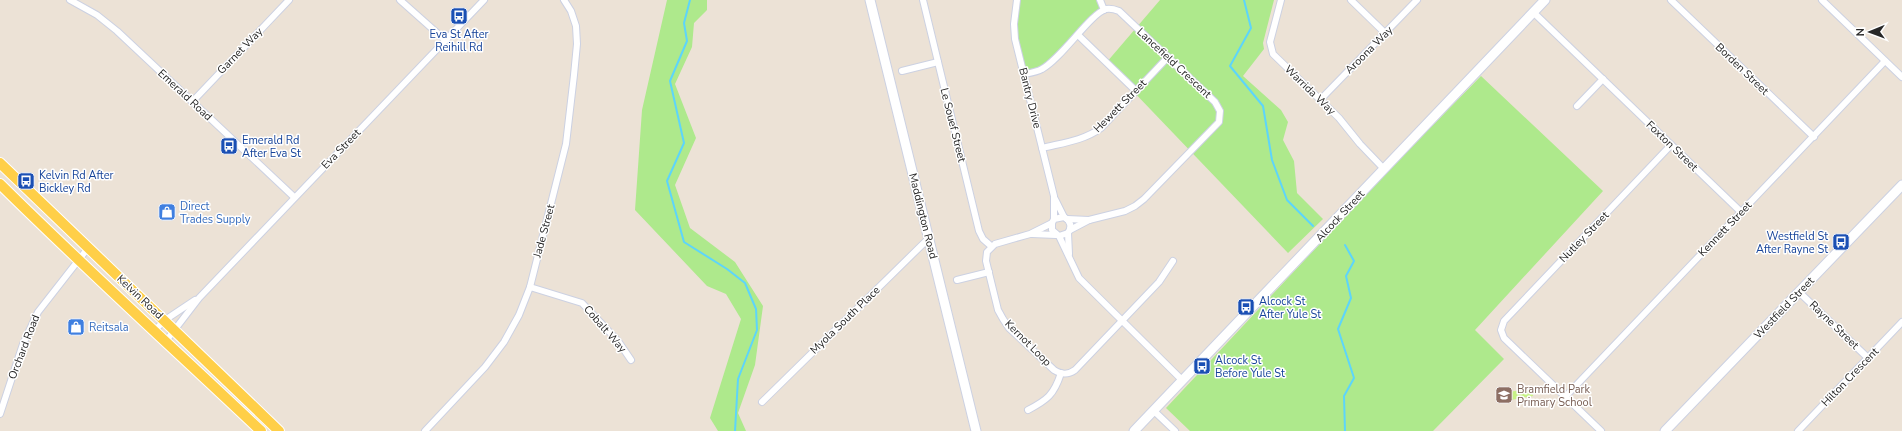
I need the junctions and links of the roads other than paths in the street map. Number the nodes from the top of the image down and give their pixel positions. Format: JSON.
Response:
{"nodes":[{"id":1,"x":70,"y":0,"type":"edge"},
{"id":2,"x":289,"y":0,"type":"edge"},
{"id":3,"x":400,"y":0,"type":"edge"},
{"id":4,"x":484,"y":0,"type":"edge"},
{"id":5,"x":564,"y":0,"type":"edge"},
{"id":6,"x":870,"y":0,"type":"edge"},
{"id":7,"x":923,"y":0,"type":"edge"},
{"id":8,"x":1016,"y":0,"type":"edge"},
{"id":9,"x":1100,"y":0,"type":"edge"},
{"id":10,"x":1281,"y":0,"type":"edge"},
{"id":11,"x":1351,"y":0,"type":"edge"},
{"id":12,"x":1417,"y":0,"type":"edge"},
{"id":13,"x":1545,"y":0,"type":"edge"},
{"id":14,"x":1671,"y":0,"type":"edge"},
{"id":15,"x":1822,"y":0,"type":"edge"},
{"id":16,"x":1104,"y":10,"type":"junction"},
{"id":17,"x":1533,"y":12,"type":"junction"},
{"id":18,"x":1386,"y":34,"type":"junction"},
{"id":19,"x":1078,"y":35,"type":"junction"},
{"id":20,"x":445,"y":40,"type":"junction"},
{"id":21,"x":1168,"y":57,"type":"junction"},
{"id":22,"x":1886,"y":61,"type":"junction"},
{"id":23,"x":938,"y":62,"type":"junction"},
{"id":24,"x":902,"y":71,"type":"dead end"},
{"id":25,"x":1024,"y":74,"type":"junction"},
{"id":26,"x":1902,"y":77,"type":"edge"},
{"id":27,"x":1603,"y":79,"type":"junction"},
{"id":28,"x":1136,"y":91,"type":"junction"},
{"id":29,"x":1320,"y":100,"type":"junction"},
{"id":30,"x":192,"y":102,"type":"junction"},
{"id":31,"x":1576,"y":106,"type":"dead end"},
{"id":32,"x":1814,"y":137,"type":"junction"},
{"id":33,"x":1671,"y":145,"type":"junction"},
{"id":34,"x":1042,"y":148,"type":"junction"},
{"id":35,"x":0,"y":163,"type":"edge"},
{"id":36,"x":1384,"y":169,"type":"junction"},
{"id":37,"x":0,"y":184,"type":"edge"},
{"id":38,"x":1902,"y":185,"type":"edge"},
{"id":39,"x":1054,"y":196,"type":"junction"},
{"id":40,"x":294,"y":198,"type":"junction"},
{"id":41,"x":1741,"y":212,"type":"junction"},
{"id":42,"x":1065,"y":218,"type":"junction"},
{"id":43,"x":1089,"y":220,"type":"junction"},
{"id":44,"x":1053,"y":221,"type":"junction"},
{"id":45,"x":1069,"y":232,"type":"junction"},
{"id":46,"x":1030,"y":234,"type":"junction"},
{"id":47,"x":1057,"y":235,"type":"junction"},
{"id":48,"x":928,"y":239,"type":"junction"},
{"id":49,"x":991,"y":246,"type":"junction"},
{"id":50,"x":88,"y":248,"type":"junction"},
{"id":51,"x":1070,"y":258,"type":"junction"},
{"id":52,"x":77,"y":260,"type":"junction"},
{"id":53,"x":1173,"y":261,"type":"dead end"},
{"id":54,"x":989,"y":272,"type":"junction"},
{"id":55,"x":956,"y":280,"type":"dead end"},
{"id":56,"x":530,"y":287,"type":"junction"},
{"id":57,"x":1799,"y":292,"type":"junction"},
{"id":58,"x":199,"y":298,"type":"junction"},
{"id":59,"x":165,"y":320,"type":"junction"},
{"id":60,"x":1122,"y":321,"type":"junction"},
{"id":61,"x":1902,"y":322,"type":"edge"},
{"id":62,"x":155,"y":330,"type":"junction"},
{"id":63,"x":176,"y":330,"type":"junction"},
{"id":64,"x":166,"y":341,"type":"junction"},
{"id":65,"x":1868,"y":358,"type":"junction"},
{"id":66,"x":632,"y":360,"type":"dead end"},
{"id":67,"x":1061,"y":374,"type":"junction"},
{"id":68,"x":1182,"y":380,"type":"junction"},
{"id":69,"x":1565,"y":397,"type":"junction"},
{"id":70,"x":762,"y":402,"type":"dead end"},
{"id":71,"x":1028,"y":410,"type":"dead end"},
{"id":72,"x":1154,"y":411,"type":"junction"},
{"id":73,"x":0,"y":414,"type":"edge"},
{"id":74,"x":261,"y":431,"type":"edge"},
{"id":75,"x":280,"y":431,"type":"edge"},
{"id":76,"x":425,"y":431,"type":"edge"},
{"id":77,"x":976,"y":431,"type":"edge"},
{"id":78,"x":1134,"y":431,"type":"edge"},
{"id":79,"x":1175,"y":431,"type":"edge"},
{"id":80,"x":1601,"y":431,"type":"edge"},
{"id":81,"x":1665,"y":431,"type":"edge"},
{"id":82,"x":1798,"y":431,"type":"edge"}],
"edges":[{"from":1,"to":30,"type":"street","name":"Emerald Road"},
{"from":2,"to":30,"type":"street","name":"Garnet Way"},
{"from":3,"to":20,"type":"street"},
{"from":4,"to":20,"type":"street","name":"Eva Street"},
{"from":5,"to":56,"type":"street","name":"Jade Street"},
{"from":6,"to":48,"type":"main road","name":"Maddington Road"},
{"from":7,"to":23,"type":"street","name":"Le Souef Street"},
{"from":8,"to":25,"type":"street","name":"Bantry Drive"},
{"from":9,"to":16,"type":"street"},
{"from":10,"to":29,"type":"street","name":"Warrida Way"},
{"from":11,"to":18,"type":"street"},
{"from":12,"to":18,"type":"street","name":"Aroona Way"},
{"from":13,"to":17,"type":"main road","name":"Alcock Street"},
{"from":14,"to":32,"type":"street","name":"Borden Street"},
{"from":15,"to":22,"type":"street"},
{"from":16,"to":19,"type":"street"},
{"from":16,"to":21,"type":"street","name":"Lancefield Crescent"},
{"from":17,"to":27,"type":"street","name":"Foxton Street"},
{"from":17,"to":36,"type":"main road","name":"Alcock Street"},
{"from":18,"to":29,"type":"street","name":"Aroona Way"},
{"from":19,"to":25,"type":"street"},
{"from":19,"to":28,"type":"street"},
{"from":20,"to":40,"type":"street","name":"Eva Street"},
{"from":21,"to":28,"type":"street","name":"Hewett Street"},
{"from":21,"to":43,"type":"street","name":"Lancefield Crescent"},
{"from":22,"to":26,"type":"street"},
{"from":22,"to":32,"type":"street","name":"Kennett Street"},
{"from":23,"to":24,"type":"street"},
{"from":23,"to":49,"type":"street","name":"Le Souef Street"},
{"from":25,"to":34,"type":"street","name":"Bantry Drive"},
{"from":27,"to":31,"type":"street"},
{"from":27,"to":33,"type":"street","name":"Foxton Street"},
{"from":28,"to":34,"type":"street","name":"Hewett Street"},
{"from":29,"to":36,"type":"street","name":"Warrida Way"},
{"from":30,"to":40,"type":"street","name":"Emerald Road"},
{"from":32,"to":41,"type":"street","name":"Kennett Street"},
{"from":33,"to":41,"type":"street","name":"Foxton Street"},
{"from":33,"to":69,"type":"street","name":"Nutley Street"},
{"from":34,"to":39,"type":"street","name":"Bantry Drive"},
{"from":35,"to":50,"type":"main road","name":"Kelvin Road"},
{"from":36,"to":68,"type":"main road","name":"Alcock Street"},
{"from":37,"to":52,"type":"main road","name":"Kelvin Road"},
{"from":38,"to":57,"type":"main road","name":"Westfield Street"},
{"from":39,"to":42,"type":"street","name":"Bantry Drive"},
{"from":39,"to":44,"type":"street","name":"Bantry Drive"},
{"from":40,"to":58,"type":"street","name":"Eva Street"},
{"from":41,"to":69,"type":"street","name":"Kennett Street"},
{"from":42,"to":43,"type":"street","name":"Lancefield Crescent"},
{"from":42,"to":44,"type":"street"},
{"from":42,"to":45,"type":"street"},
{"from":43,"to":45,"type":"street","name":"Lancefield Crescent"},
{"from":44,"to":46,"type":"street"},
{"from":44,"to":47,"type":"street"},
{"from":45,"to":47,"type":"street"},
{"from":45,"to":51,"type":"street"},
{"from":46,"to":47,"type":"street"},
{"from":46,"to":49,"type":"street"},
{"from":47,"to":51,"type":"street"},
{"from":48,"to":70,"type":"street","name":"Myola South Place"},
{"from":48,"to":77,"type":"main road","name":"Maddington Road"},
{"from":49,"to":54,"type":"street","name":"Kernot Loop"},
{"from":50,"to":52,"type":"street","name":"Orchard Road"},
{"from":50,"to":59,"type":"main road","name":"Kelvin Road"},
{"from":51,"to":60,"type":"street"},
{"from":52,"to":62,"type":"main road","name":"Kelvin Road"},
{"from":52,"to":73,"type":"street","name":"Orchard Road"},
{"from":53,"to":60,"type":"street","name":"Kernot Loop"},
{"from":54,"to":55,"type":"street"},
{"from":54,"to":67,"type":"street","name":"Kernot Loop"},
{"from":56,"to":66,"type":"street","name":"Cobalt Way"},
{"from":56,"to":76,"type":"street","name":"Jade Street"},
{"from":57,"to":65,"type":"street","name":"Rayne Street"},
{"from":57,"to":81,"type":"main road","name":"Westfield Street"},
{"from":58,"to":59,"type":"street","name":"Eva Street"},
{"from":58,"to":63,"type":"street","name":"Eva Street"},
{"from":59,"to":62,"type":"street","name":"Eva Street"},
{"from":59,"to":63,"type":"main road","name":"Kelvin Road"},
{"from":60,"to":67,"type":"street","name":"Kernot Loop"},
{"from":60,"to":68,"type":"street"},
{"from":61,"to":65,"type":"street","name":"Hilton Crescent"},
{"from":62,"to":64,"type":"main road","name":"Kelvin Road"},
{"from":63,"to":64,"type":"street","name":"Eva Street"},
{"from":63,"to":75,"type":"main road","name":"Kelvin Road"},
{"from":64,"to":74,"type":"main road","name":"Kelvin Road"},
{"from":65,"to":82,"type":"street","name":"Hilton Crescent"},
{"from":67,"to":71,"type":"street"},
{"from":68,"to":72,"type":"main road","name":"Alcock Street"},
{"from":69,"to":80,"type":"street"},
{"from":72,"to":78,"type":"main road","name":"Alcock Street"},
{"from":72,"to":79,"type":"street"}]}
